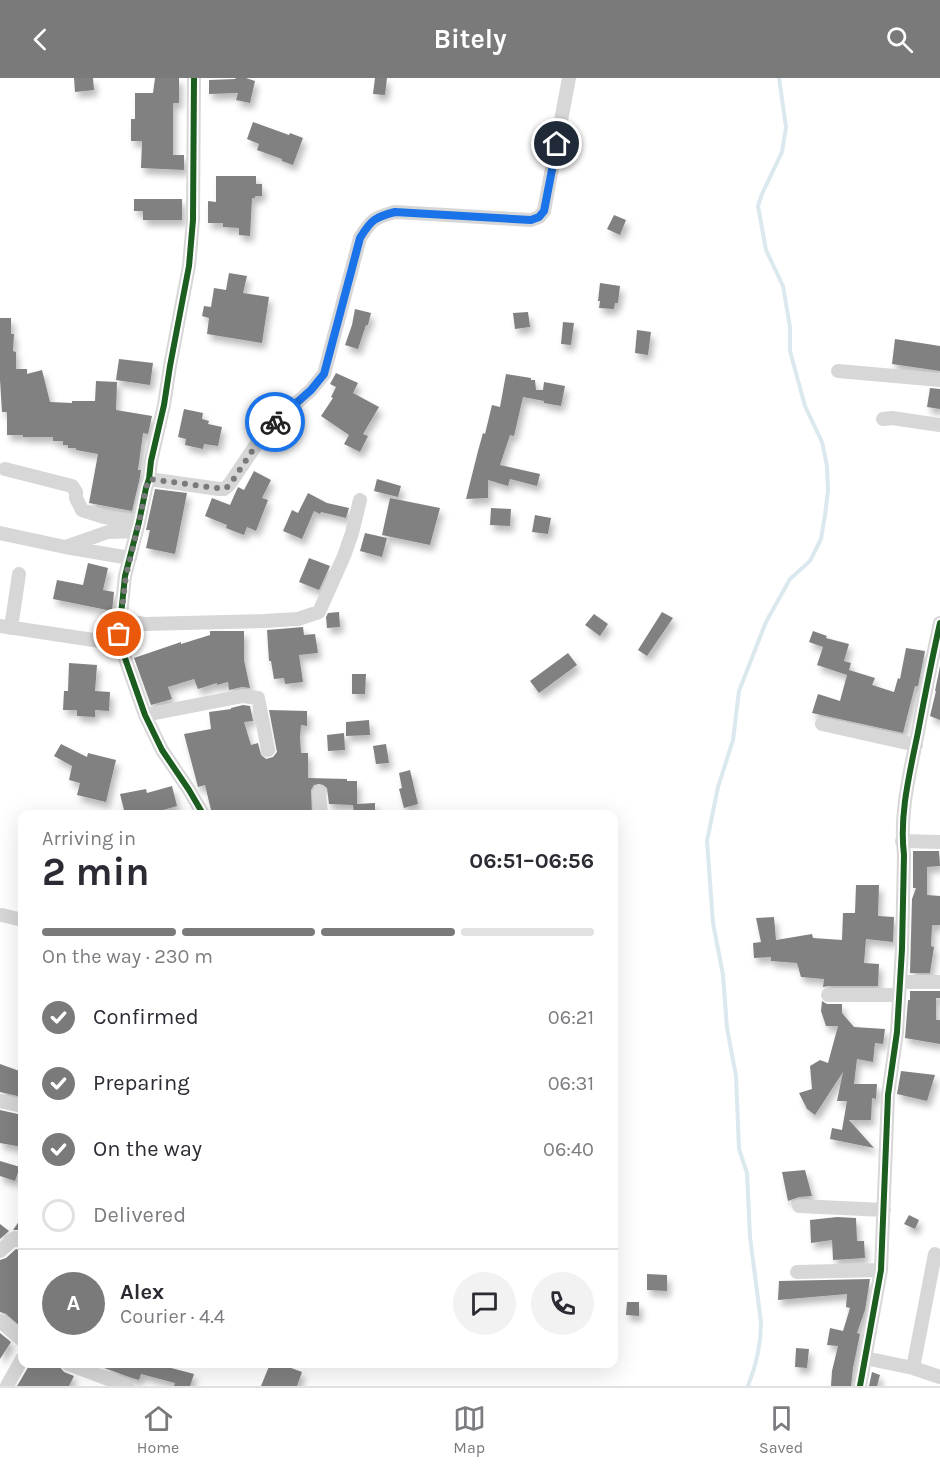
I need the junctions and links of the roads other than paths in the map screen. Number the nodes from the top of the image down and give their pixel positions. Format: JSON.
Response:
{"nodes":[{"id":1,"x":194,"y":78,"type":"edge"},
{"id":2,"x":569,"y":78,"type":"edge"},
{"id":3,"x":838,"y":371,"type":"dead end"},
{"id":4,"x":940,"y":380,"type":"edge"},
{"id":5,"x":883,"y":419,"type":"dead end"},
{"id":6,"x":940,"y":425,"type":"edge"},
{"id":7,"x":5,"y":469,"type":"dead end"},
{"id":8,"x":149,"y":479,"type":"junction"},
{"id":9,"x":360,"y":500,"type":"dead end"},
{"id":10,"x":138,"y":527,"type":"junction"},
{"id":11,"x":0,"y":533,"type":"edge"},
{"id":12,"x":65,"y":547,"type":"junction"},
{"id":13,"x":130,"y":558,"type":"junction"},
{"id":14,"x":19,"y":574,"type":"dead end"},
{"id":15,"x":121,"y":620,"type":"junction"},
{"id":16,"x":940,"y":623,"type":"edge"},
{"id":17,"x":5,"y":627,"type":"edge"},
{"id":18,"x":120,"y":644,"type":"junction"},
{"id":19,"x":145,"y":715,"type":"junction"},
{"id":20,"x":822,"y":724,"type":"dead end"},
{"id":21,"x":916,"y":745,"type":"junction"},
{"id":22,"x":268,"y":750,"type":"dead end"},
{"id":23,"x":319,"y":793,"type":"dead end"},
{"id":24,"x":201,"y":810,"type":"edge"},
{"id":25,"x":321,"y":810,"type":"edge"},
{"id":26,"x":902,"y":841,"type":"junction"},
{"id":27,"x":940,"y":842,"type":"edge"},
{"id":28,"x":2,"y":915,"type":"dead end"},
{"id":29,"x":18,"y":919,"type":"edge"},
{"id":30,"x":940,"y":982,"type":"edge"},
{"id":31,"x":899,"y":989,"type":"junction"},
{"id":32,"x":828,"y":995,"type":"dead end"},
{"id":33,"x":0,"y":1101,"type":"edge"},
{"id":34,"x":18,"y":1105,"type":"edge"},
{"id":35,"x":799,"y":1206,"type":"dead end"},
{"id":36,"x":884,"y":1210,"type":"junction"},
{"id":37,"x":18,"y":1240,"type":"edge"},
{"id":38,"x":0,"y":1251,"type":"edge"},
{"id":39,"x":935,"y":1254,"type":"dead end"},
{"id":40,"x":881,"y":1270,"type":"junction"},
{"id":41,"x":797,"y":1272,"type":"dead end"},
{"id":42,"x":0,"y":1321,"type":"edge"},
{"id":43,"x":18,"y":1337,"type":"edge"},
{"id":44,"x":865,"y":1358,"type":"junction"},
{"id":45,"x":18,"y":1366,"type":"edge"},
{"id":46,"x":79,"y":1368,"type":"edge"},
{"id":47,"x":913,"y":1368,"type":"junction"},
{"id":48,"x":940,"y":1377,"type":"edge"},
{"id":49,"x":7,"y":1386,"type":"edge"},
{"id":50,"x":127,"y":1386,"type":"edge"},
{"id":51,"x":860,"y":1386,"type":"edge"}],
"edges":[{"from":1,"to":8,"type":"street"},
{"from":2,"to":8,"type":"street"},
{"from":3,"to":4,"type":"street"},
{"from":5,"to":6,"type":"street"},
{"from":7,"to":10,"type":"street"},
{"from":8,"to":10,"type":"street"},
{"from":9,"to":15,"type":"street"},
{"from":10,"to":12,"type":"street"},
{"from":10,"to":13,"type":"street"},
{"from":11,"to":12,"type":"street"},
{"from":12,"to":13,"type":"street"},
{"from":13,"to":15,"type":"street"},
{"from":14,"to":17,"type":"street"},
{"from":15,"to":18,"type":"street"},
{"from":16,"to":21,"type":"street"},
{"from":17,"to":18,"type":"street"},
{"from":18,"to":19,"type":"street"},
{"from":19,"to":22,"type":"street"},
{"from":19,"to":24,"type":"street"},
{"from":20,"to":21,"type":"street"},
{"from":21,"to":26,"type":"street"},
{"from":23,"to":25,"type":"street"},
{"from":26,"to":27,"type":"street"},
{"from":26,"to":31,"type":"street"},
{"from":28,"to":29,"type":"street"},
{"from":30,"to":31,"type":"street"},
{"from":31,"to":32,"type":"street"},
{"from":31,"to":36,"type":"street"},
{"from":33,"to":34,"type":"street"},
{"from":35,"to":36,"type":"street"},
{"from":36,"to":40,"type":"street"},
{"from":37,"to":38,"type":"street"},
{"from":39,"to":47,"type":"street"},
{"from":40,"to":41,"type":"street"},
{"from":40,"to":44,"type":"street"},
{"from":42,"to":43,"type":"street"},
{"from":44,"to":47,"type":"street"},
{"from":44,"to":51,"type":"street"},
{"from":45,"to":49,"type":"street"},
{"from":46,"to":50,"type":"street"},
{"from":47,"to":48,"type":"street"}]}
